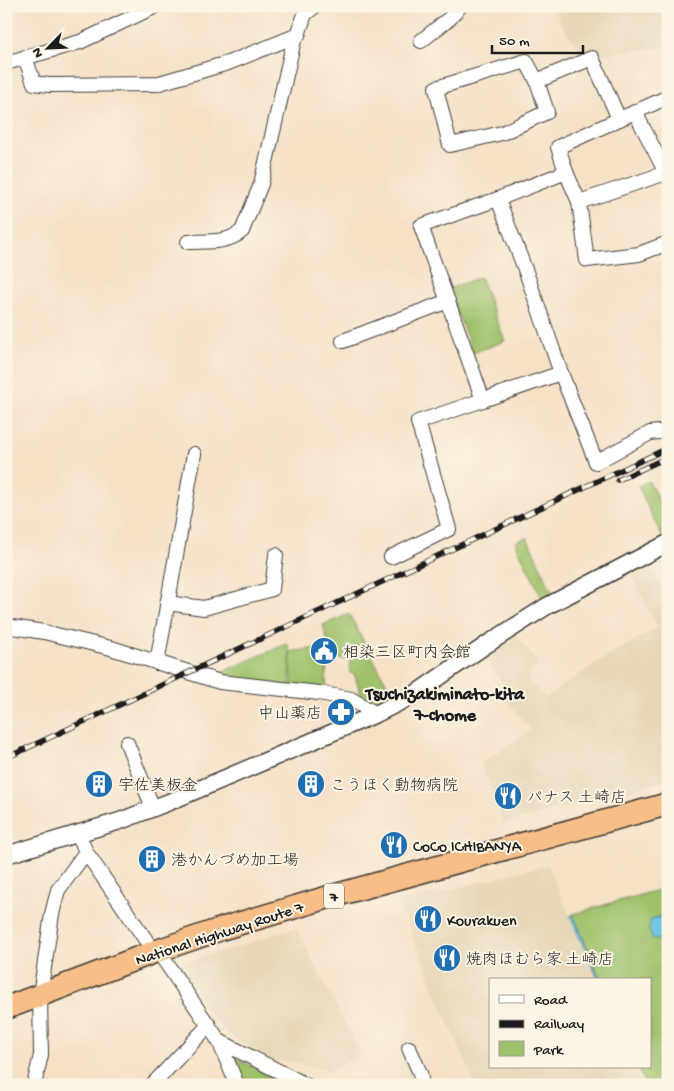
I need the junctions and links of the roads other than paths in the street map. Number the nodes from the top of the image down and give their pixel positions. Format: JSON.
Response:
{"nodes":[{"id":1,"x":156,"y":6,"type":"edge"},
{"id":2,"x":315,"y":6,"type":"edge"},
{"id":3,"x":460,"y":6,"type":"edge"},
{"id":4,"x":295,"y":36,"type":"junction"},
{"id":5,"x":421,"y":41,"type":"dead end"},
{"id":6,"x":25,"y":57,"type":"junction"},
{"id":7,"x":6,"y":63,"type":"edge"},
{"id":8,"x":537,"y":81,"type":"junction"},
{"id":9,"x":668,"y":97,"type":"edge"},
{"id":10,"x":635,"y":112,"type":"junction"},
{"id":11,"x":619,"y":119,"type":"junction"},
{"id":12,"x":566,"y":172,"type":"junction"},
{"id":13,"x":667,"y":175,"type":"edge"},
{"id":14,"x":498,"y":199,"type":"junction"},
{"id":15,"x":579,"y":202,"type":"junction"},
{"id":16,"x":188,"y":242,"type":"dead end"},
{"id":17,"x":668,"y":243,"type":"edge"},
{"id":18,"x":448,"y":301,"type":"junction"},
{"id":19,"x":343,"y":341,"type":"dead end"},
{"id":20,"x":561,"y":373,"type":"junction"},
{"id":21,"x":483,"y":400,"type":"junction"},
{"id":22,"x":668,"y":431,"type":"edge"},
{"id":23,"x":194,"y":454,"type":"dead end"},
{"id":24,"x":668,"y":543,"type":"edge"},
{"id":25,"x":276,"y":555,"type":"dead end"},
{"id":26,"x":391,"y":557,"type":"dead end"},
{"id":27,"x":168,"y":603,"type":"junction"},
{"id":28,"x":6,"y":626,"type":"edge"},
{"id":29,"x":157,"y":663,"type":"junction"},
{"id":30,"x":376,"y":714,"type":"junction"},
{"id":31,"x":127,"y":743,"type":"dead end"},
{"id":32,"x":668,"y":804,"type":"edge"},
{"id":33,"x":152,"y":808,"type":"junction"},
{"id":34,"x":78,"y":833,"type":"junction"},
{"id":35,"x":86,"y":852,"type":"junction"},
{"id":36,"x":6,"y":855,"type":"edge"},
{"id":37,"x":156,"y":951,"type":"junction"},
{"id":38,"x":40,"y":995,"type":"junction"},
{"id":39,"x":6,"y":1008,"type":"edge"},
{"id":40,"x":209,"y":1025,"type":"junction"},
{"id":41,"x":219,"y":1041,"type":"junction"},
{"id":42,"x":409,"y":1048,"type":"dead end"},
{"id":43,"x":166,"y":1079,"type":"edge"},
{"id":44,"x":34,"y":1085,"type":"edge"},
{"id":45,"x":152,"y":1085,"type":"edge"},
{"id":46,"x":237,"y":1085,"type":"edge"},
{"id":47,"x":306,"y":1085,"type":"edge"},
{"id":48,"x":422,"y":1085,"type":"edge"}],
"edges":[{"from":1,"to":6,"type":"street"},
{"from":2,"to":4,"type":"street"},
{"from":3,"to":5,"type":"street"},
{"from":4,"to":6,"type":"street"},
{"from":4,"to":16,"type":"street"},
{"from":6,"to":7,"type":"street"},
{"from":8,"to":8,"type":"street"},
{"from":8,"to":11,"type":"street"},
{"from":9,"to":10,"type":"street"},
{"from":10,"to":11,"type":"street"},
{"from":10,"to":13,"type":"street"},
{"from":11,"to":12,"type":"street"},
{"from":12,"to":14,"type":"street"},
{"from":12,"to":15,"type":"street"},
{"from":13,"to":15,"type":"street"},
{"from":14,"to":18,"type":"street"},
{"from":14,"to":20,"type":"street"},
{"from":15,"to":17,"type":"street"},
{"from":18,"to":19,"type":"street"},
{"from":18,"to":21,"type":"street"},
{"from":20,"to":21,"type":"street"},
{"from":20,"to":22,"type":"street"},
{"from":21,"to":26,"type":"street"},
{"from":23,"to":27,"type":"street"},
{"from":24,"to":30,"type":"street"},
{"from":25,"to":27,"type":"street"},
{"from":27,"to":29,"type":"street"},
{"from":28,"to":29,"type":"street"},
{"from":29,"to":30,"type":"street"},
{"from":30,"to":33,"type":"street"},
{"from":31,"to":33,"type":"street"},
{"from":32,"to":37,"type":"highway","name":"National Highway Route 7","number":"7"},
{"from":33,"to":34,"type":"street"},
{"from":34,"to":35,"type":"street"},
{"from":34,"to":36,"type":"street"},
{"from":35,"to":37,"type":"street"},
{"from":35,"to":38,"type":"street"},
{"from":37,"to":38,"type":"highway","name":"National Highway Route 7","number":"7"},
{"from":37,"to":40,"type":"street"},
{"from":38,"to":39,"type":"highway","name":"National Highway Route 7","number":"7"},
{"from":38,"to":44,"type":"street"},
{"from":40,"to":41,"type":"street"},
{"from":40,"to":43,"type":"street"},
{"from":41,"to":46,"type":"street"},
{"from":41,"to":47,"type":"street"},
{"from":42,"to":48,"type":"street"},
{"from":43,"to":45,"type":"street"}]}
